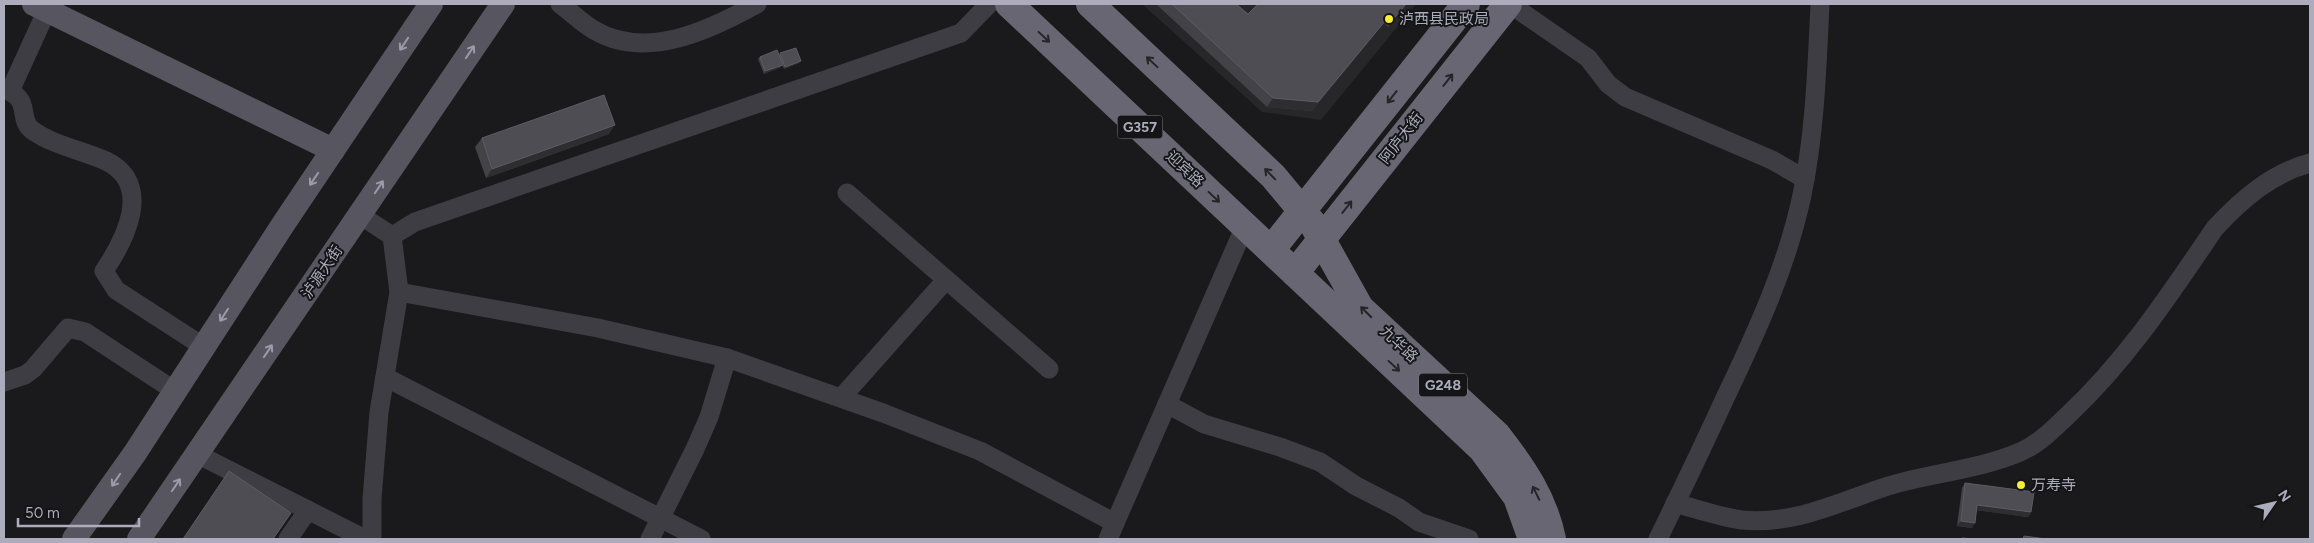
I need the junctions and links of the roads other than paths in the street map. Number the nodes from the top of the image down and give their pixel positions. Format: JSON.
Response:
{"nodes":[{"id":1,"x":502,"y":4,"type":"edge"},
{"id":2,"x":560,"y":4,"type":"edge"},
{"id":3,"x":756,"y":4,"type":"edge"},
{"id":4,"x":989,"y":4,"type":"edge"},
{"id":5,"x":1009,"y":4,"type":"edge"},
{"id":6,"x":1090,"y":4,"type":"edge"},
{"id":7,"x":1466,"y":4,"type":"edge"},
{"id":8,"x":1509,"y":4,"type":"edge"},
{"id":9,"x":1820,"y":4,"type":"edge"},
{"id":10,"x":40,"y":7,"type":"edge"},
{"id":11,"x":422,"y":8,"type":"edge"},
{"id":12,"x":7,"y":90,"type":"edge"},
{"id":13,"x":333,"y":150,"type":"junction"},
{"id":14,"x":2310,"y":163,"type":"edge"},
{"id":15,"x":1805,"y":179,"type":"junction"},
{"id":16,"x":847,"y":193,"type":"dead end"},
{"id":17,"x":1302,"y":210,"type":"junction"},
{"id":18,"x":360,"y":215,"type":"junction"},
{"id":19,"x":1245,"y":226,"type":"junction"},
{"id":20,"x":392,"y":236,"type":"junction"},
{"id":21,"x":1321,"y":239,"type":"junction"},
{"id":22,"x":1271,"y":250,"type":"junction"},
{"id":23,"x":1295,"y":273,"type":"junction"},
{"id":24,"x":946,"y":281,"type":"junction"},
{"id":25,"x":399,"y":292,"type":"junction"},
{"id":26,"x":204,"y":347,"type":"junction"},
{"id":27,"x":727,"y":358,"type":"junction"},
{"id":28,"x":1049,"y":370,"type":"dead end"},
{"id":29,"x":385,"y":377,"type":"junction"},
{"id":30,"x":4,"y":382,"type":"edge"},
{"id":31,"x":175,"y":391,"type":"junction"},
{"id":32,"x":841,"y":398,"type":"junction"},
{"id":33,"x":1167,"y":404,"type":"junction"},
{"id":34,"x":197,"y":454,"type":"junction"},
{"id":35,"x":1675,"y":503,"type":"junction"},
{"id":36,"x":308,"y":510,"type":"junction"},
{"id":37,"x":661,"y":518,"type":"junction"},
{"id":38,"x":1111,"y":531,"type":"edge"},
{"id":39,"x":74,"y":539,"type":"edge"},
{"id":40,"x":138,"y":539,"type":"edge"},
{"id":41,"x":288,"y":539,"type":"edge"},
{"id":42,"x":365,"y":539,"type":"edge"},
{"id":43,"x":372,"y":539,"type":"edge"},
{"id":44,"x":650,"y":539,"type":"edge"},
{"id":45,"x":701,"y":539,"type":"edge"},
{"id":46,"x":1469,"y":539,"type":"edge"},
{"id":47,"x":1532,"y":539,"type":"edge"},
{"id":48,"x":1552,"y":539,"type":"edge"},
{"id":49,"x":1658,"y":539,"type":"edge"}],
"edges":[{"from":18,"to":1,"type":"main road","name":"泸源大街","one_way":true},
{"from":2,"to":3,"type":"street"},
{"from":4,"to":20,"type":"street"},
{"from":5,"to":19,"type":"highway","name":"迎宾路","number":"G357","one_way":true},
{"from":17,"to":6,"type":"highway","one_way":true},
{"from":7,"to":17,"type":"highway","one_way":true},
{"from":8,"to":15,"type":"street"},
{"from":21,"to":8,"type":"highway","name":"阿庐大街","one_way":true},
{"from":9,"to":15,"type":"street"},
{"from":10,"to":12,"type":"street"},
{"from":10,"to":13,"type":"main road"},
{"from":11,"to":13,"type":"main road","one_way":true},
{"from":12,"to":26,"type":"street"},
{"from":13,"to":26,"type":"main road","one_way":true},
{"from":14,"to":35,"type":"street"},
{"from":15,"to":35,"type":"street"},
{"from":16,"to":24,"type":"street"},
{"from":17,"to":21,"type":"highway","number":"G248"},
{"from":17,"to":22,"type":"highway"},
{"from":18,"to":20,"type":"street"},
{"from":34,"to":18,"type":"main road","name":"泸源大街","one_way":true},
{"from":19,"to":22,"type":"highway","name":"迎宾路","number":"G357"},
{"from":19,"to":33,"type":"street"},
{"from":20,"to":25,"type":"street"},
{"from":21,"to":23,"type":"highway","name":"阿庐大街"},
{"from":48,"to":21,"type":"highway","name":"九华路","number":"G248","one_way":true},
{"from":22,"to":23,"type":"highway","name":"迎宾路","number":"G248"},
{"from":23,"to":47,"type":"highway","name":"九华路","number":"G248","one_way":true},
{"from":24,"to":28,"type":"street"},
{"from":24,"to":32,"type":"street"},
{"from":25,"to":27,"type":"street"},
{"from":25,"to":29,"type":"street"},
{"from":26,"to":31,"type":"main road"},
{"from":27,"to":32,"type":"street"},
{"from":27,"to":37,"type":"street"},
{"from":29,"to":37,"type":"street"},
{"from":29,"to":43,"type":"street"},
{"from":30,"to":31,"type":"street"},
{"from":31,"to":39,"type":"main road","one_way":true},
{"from":32,"to":38,"type":"street"},
{"from":33,"to":38,"type":"street"},
{"from":33,"to":46,"type":"street"},
{"from":34,"to":36,"type":"street"},
{"from":40,"to":34,"type":"main road","name":"泸源大街","one_way":true},
{"from":35,"to":49,"type":"street"},
{"from":36,"to":41,"type":"street"},
{"from":36,"to":42,"type":"street"},
{"from":37,"to":44,"type":"street"},
{"from":37,"to":45,"type":"street"}]}
